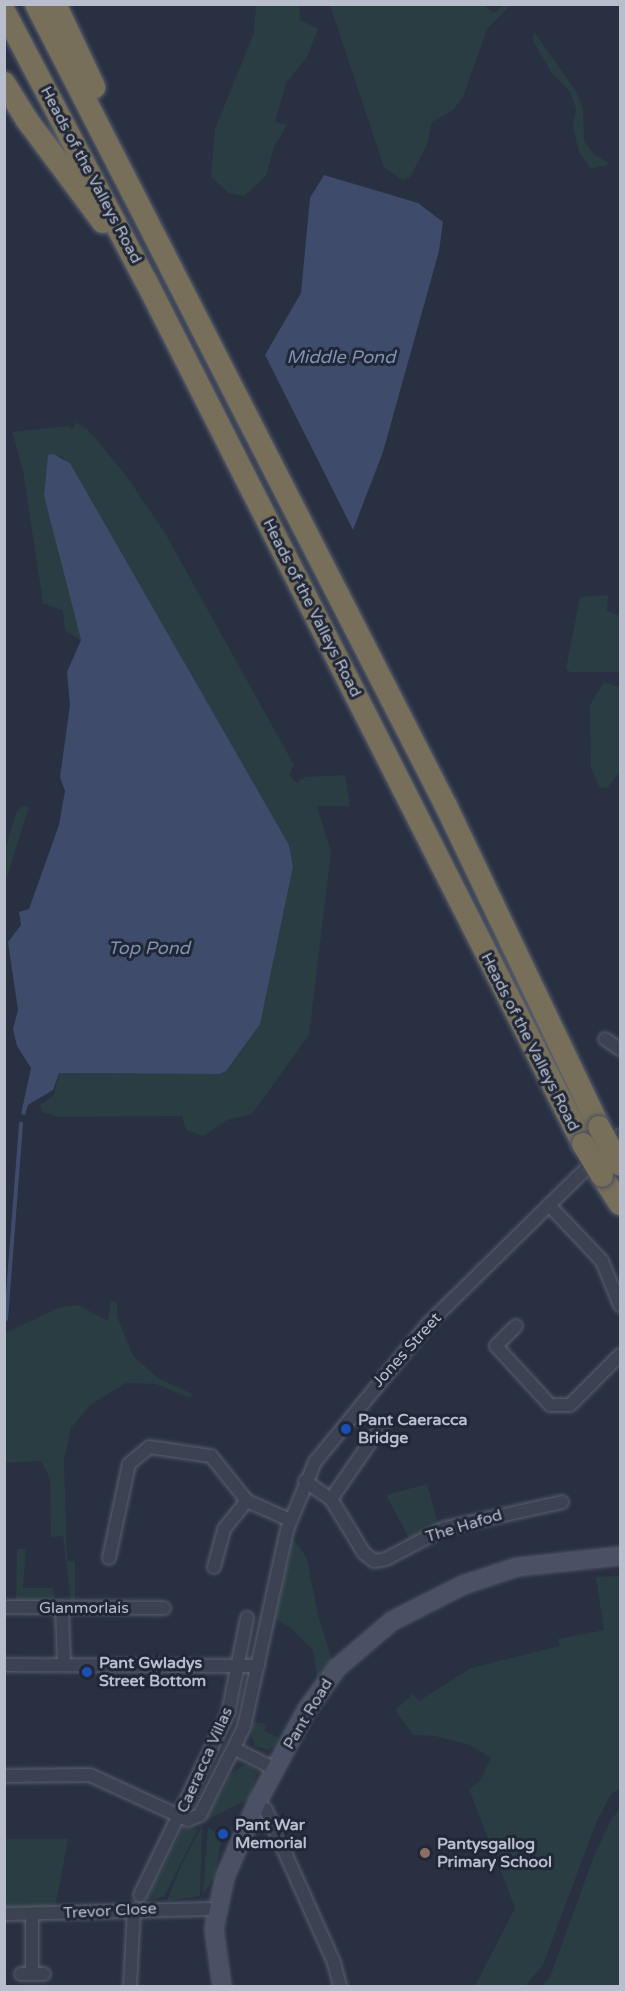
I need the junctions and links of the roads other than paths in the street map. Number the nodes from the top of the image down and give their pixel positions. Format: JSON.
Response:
{"nodes":[{"id":1,"x":36,"y":4,"type":"edge"},
{"id":2,"x":55,"y":4,"type":"edge"},
{"id":3,"x":4,"y":11,"type":"edge"},
{"id":4,"x":4,"y":83,"type":"edge"},
{"id":5,"x":110,"y":153,"type":"junction"},
{"id":6,"x":145,"y":279,"type":"junction"},
{"id":7,"x":605,"y":1039,"type":"dead end"},
{"id":8,"x":621,"y":1049,"type":"edge"},
{"id":9,"x":621,"y":1135,"type":"edge"},
{"id":10,"x":611,"y":1171,"type":"edge"},
{"id":11,"x":549,"y":1204,"type":"junction"},
{"id":12,"x":621,"y":1204,"type":"edge"},
{"id":13,"x":621,"y":1305,"type":"edge"},
{"id":14,"x":516,"y":1326,"type":"dead end"},
{"id":15,"x":621,"y":1355,"type":"edge"},
{"id":16,"x":383,"y":1424,"type":"dead end"},
{"id":17,"x":305,"y":1481,"type":"junction"},
{"id":18,"x":332,"y":1499,"type":"junction"},
{"id":19,"x":247,"y":1501,"type":"junction"},
{"id":20,"x":562,"y":1502,"type":"dead end"},
{"id":21,"x":290,"y":1520,"type":"junction"},
{"id":22,"x":621,"y":1556,"type":"edge"},
{"id":23,"x":109,"y":1558,"type":"dead end"},
{"id":24,"x":213,"y":1567,"type":"dead end"},
{"id":25,"x":4,"y":1607,"type":"edge"},
{"id":26,"x":62,"y":1608,"type":"junction"},
{"id":27,"x":164,"y":1608,"type":"dead end"},
{"id":28,"x":248,"y":1618,"type":"dead end"},
{"id":29,"x":4,"y":1665,"type":"edge"},
{"id":30,"x":64,"y":1665,"type":"junction"},
{"id":31,"x":240,"y":1665,"type":"junction"},
{"id":32,"x":258,"y":1666,"type":"junction"},
{"id":33,"x":235,"y":1749,"type":"junction"},
{"id":34,"x":275,"y":1769,"type":"junction"},
{"id":35,"x":4,"y":1776,"type":"edge"},
{"id":36,"x":257,"y":1803,"type":"junction"},
{"id":37,"x":180,"y":1816,"type":"junction"},
{"id":38,"x":140,"y":1895,"type":"dead end"},
{"id":39,"x":215,"y":1909,"type":"junction"},
{"id":40,"x":134,"y":1910,"type":"junction"},
{"id":41,"x":4,"y":1914,"type":"edge"},
{"id":42,"x":32,"y":1914,"type":"junction"},
{"id":43,"x":32,"y":1974,"type":"dead end"},
{"id":44,"x":130,"y":1985,"type":"edge"},
{"id":45,"x":222,"y":1986,"type":"edge"},
{"id":46,"x":340,"y":1986,"type":"edge"}],
"edges":[{"from":1,"to":5,"type":"highway","name":"Heads of the Valleys Road"},
{"from":2,"to":5,"type":"highway"},
{"from":3,"to":6,"type":"highway","name":"Heads of the Valleys Road"},
{"from":4,"to":6,"type":"highway"},
{"from":5,"to":10,"type":"highway","name":"Heads of the Valleys Road","bridge":true},
{"from":6,"to":10,"type":"highway","name":"Heads of the Valleys Road","bridge":true},
{"from":7,"to":8,"type":"street"},
{"from":9,"to":11,"type":"street","name":"Jones Street"},
{"from":10,"to":12,"type":"highway","name":"Heads of the Valleys Road"},
{"from":11,"to":13,"type":"street"},
{"from":11,"to":17,"type":"street","name":"Jones Street"},
{"from":14,"to":15,"type":"street"},
{"from":16,"to":18,"type":"street"},
{"from":17,"to":18,"type":"street","name":"The Hafod"},
{"from":17,"to":21,"type":"street","name":"Jones Street"},
{"from":18,"to":20,"type":"street","name":"The Hafod"},
{"from":19,"to":21,"type":"street"},
{"from":19,"to":23,"type":"street"},
{"from":19,"to":24,"type":"street"},
{"from":21,"to":32,"type":"street","name":"Jones Street"},
{"from":22,"to":34,"type":"street","name":"Pant Road"},
{"from":25,"to":26,"type":"street","name":"Glanmorlais"},
{"from":26,"to":27,"type":"street","name":"Glanmorlais"},
{"from":26,"to":30,"type":"street"},
{"from":28,"to":31,"type":"street","name":"Caeracca Villas"},
{"from":29,"to":30,"type":"street"},
{"from":30,"to":31,"type":"street"},
{"from":31,"to":32,"type":"street"},
{"from":31,"to":37,"type":"street","name":"Caeracca Villas"},
{"from":32,"to":33,"type":"street","name":"Jones Street"},
{"from":33,"to":34,"type":"street"},
{"from":33,"to":37,"type":"street","name":"Jones Street"},
{"from":34,"to":36,"type":"street","name":"Pant Road"},
{"from":35,"to":37,"type":"street"},
{"from":36,"to":39,"type":"street","name":"Pant Road"},
{"from":36,"to":46,"type":"street"},
{"from":37,"to":38,"type":"street","name":"Caeracca Villas"},
{"from":39,"to":40,"type":"street","name":"Trevor Close"},
{"from":39,"to":45,"type":"street","name":"Pant Road"},
{"from":40,"to":42,"type":"street","name":"Trevor Close"},
{"from":40,"to":44,"type":"street"},
{"from":41,"to":42,"type":"street","name":"Trevor Close"},
{"from":42,"to":43,"type":"street"}]}
